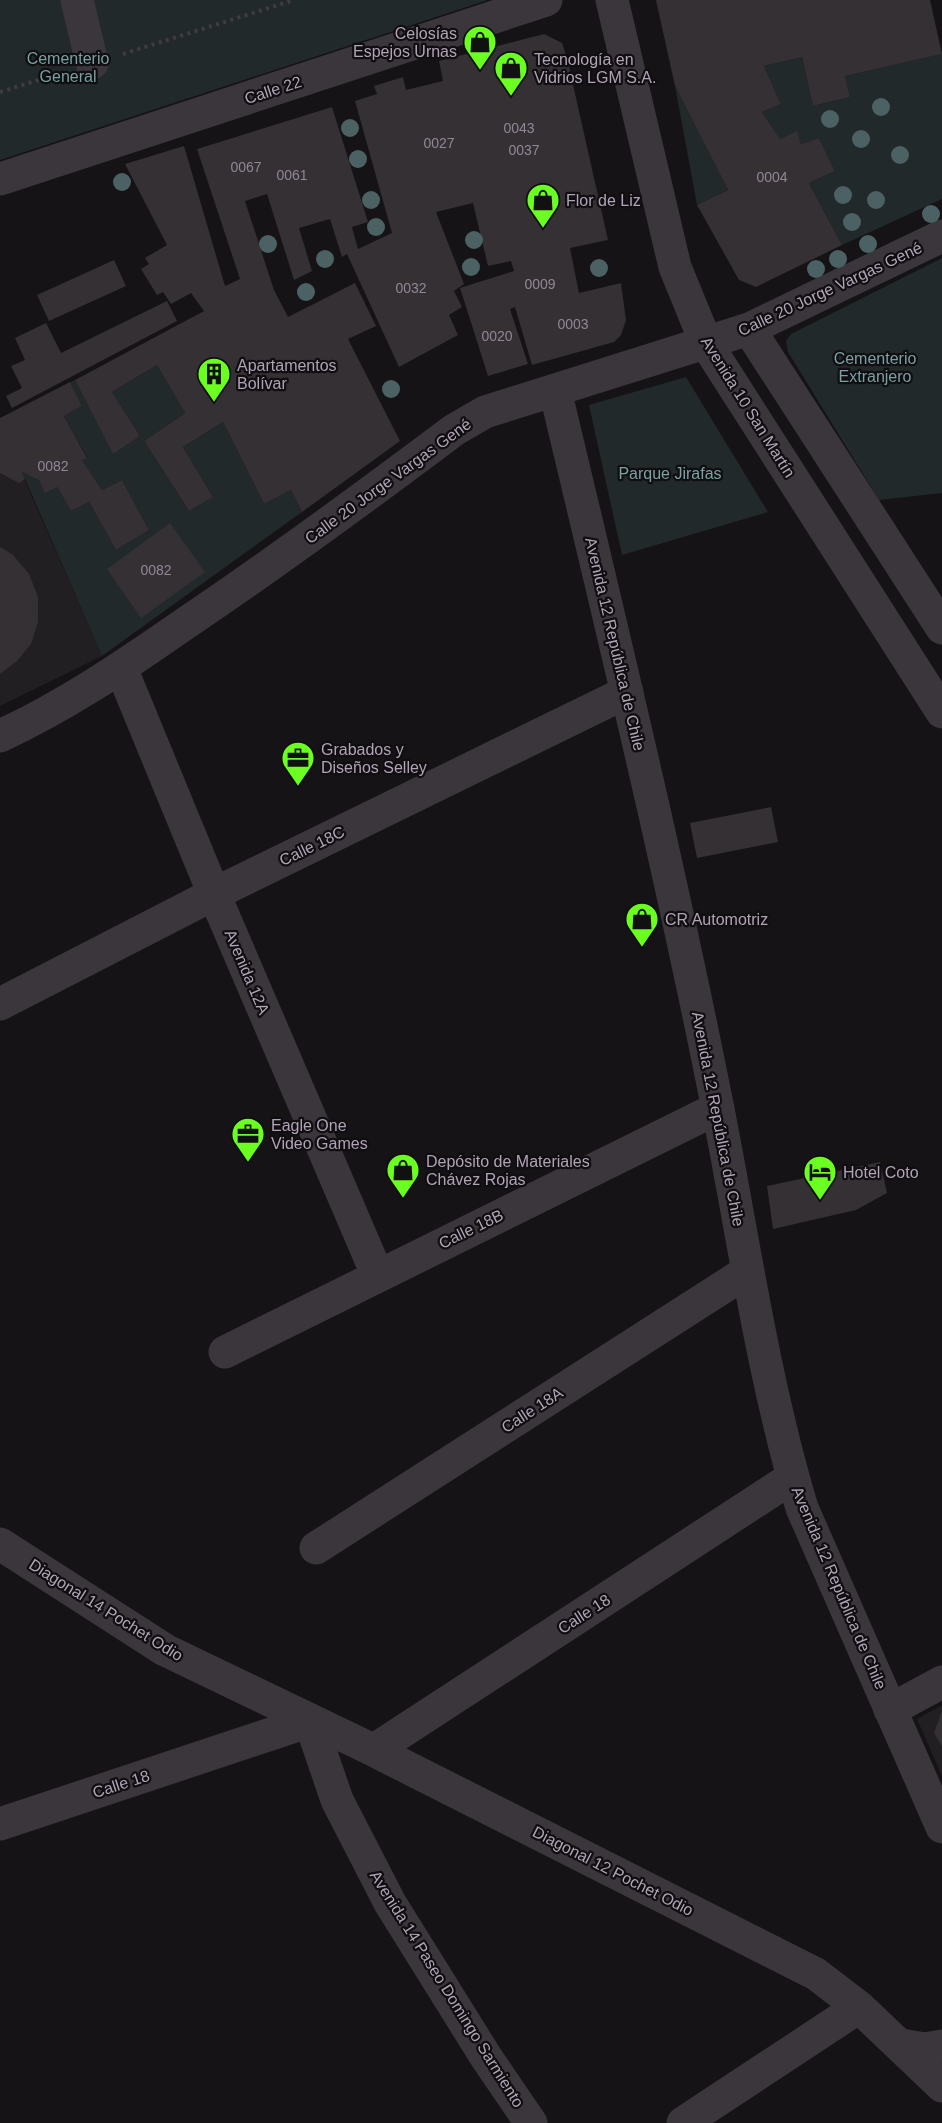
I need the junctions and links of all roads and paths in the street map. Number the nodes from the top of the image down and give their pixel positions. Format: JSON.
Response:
{"nodes":[{"id":1,"x":77,"y":0,"type":"edge"},
{"id":2,"x":294,"y":0,"type":"edge"},
{"id":3,"x":546,"y":0,"type":"edge"},
{"id":4,"x":612,"y":0,"type":"edge"},
{"id":5,"x":92,"y":63,"type":"junction"},
{"id":6,"x":0,"y":92,"type":"edge"},
{"id":7,"x":0,"y":179,"type":"edge"},
{"id":8,"x":942,"y":236,"type":"edge"},
{"id":9,"x":749,"y":329,"type":"junction"},
{"id":10,"x":706,"y":343,"type":"junction"},
{"id":11,"x":555,"y":390,"type":"junction"},
{"id":12,"x":942,"y":628,"type":"edge"},
{"id":13,"x":121,"y":668,"type":"junction"},
{"id":14,"x":627,"y":692,"type":"junction"},
{"id":15,"x":942,"y":712,"type":"edge"},
{"id":16,"x":0,"y":736,"type":"edge"},
{"id":17,"x":214,"y":894,"type":"junction"},
{"id":18,"x":0,"y":1004,"type":"edge"},
{"id":19,"x":717,"y":1108,"type":"junction"},
{"id":20,"x":748,"y":1271,"type":"junction"},
{"id":21,"x":377,"y":1274,"type":"junction"},
{"id":22,"x":225,"y":1352,"type":"dead end"},
{"id":23,"x":793,"y":1478,"type":"junction"},
{"id":24,"x":0,"y":1544,"type":"edge"},
{"id":25,"x":316,"y":1548,"type":"dead end"},
{"id":26,"x":942,"y":1682,"type":"edge"},
{"id":27,"x":890,"y":1710,"type":"junction"},
{"id":28,"x":310,"y":1721,"type":"junction"},
{"id":29,"x":374,"y":1750,"type":"junction"},
{"id":30,"x":0,"y":1824,"type":"edge"},
{"id":31,"x":942,"y":1827,"type":"edge"},
{"id":32,"x":859,"y":2007,"type":"junction"},
{"id":33,"x":901,"y":2045,"type":"junction"},
{"id":34,"x":942,"y":2046,"type":"edge"},
{"id":35,"x":942,"y":2086,"type":"edge"},
{"id":36,"x":531,"y":2123,"type":"edge"},
{"id":37,"x":683,"y":2123,"type":"edge"}],
"edges":[{"from":1,"to":5,"type":"street"},
{"from":2,"to":5,"type":"path"},
{"from":3,"to":7,"type":"street","name":"Calle 22"},
{"from":4,"to":10,"type":"street","name":"Avenida 10 San Martín"},
{"from":5,"to":6,"type":"path"},
{"from":8,"to":9,"type":"street","name":"Calle 20 Jorge Vargas Gené"},
{"from":9,"to":10,"type":"street","name":"Calle 20 Jorge Vargas Gené"},
{"from":9,"to":12,"type":"street"},
{"from":10,"to":11,"type":"street","name":"Calle 20 Jorge Vargas Gené"},
{"from":10,"to":15,"type":"street","name":"Avenida 10 San Martín"},
{"from":11,"to":13,"type":"street","name":"Calle 20 Jorge Vargas Gené"},
{"from":11,"to":14,"type":"street","name":"Avenida 12 República de Chile"},
{"from":13,"to":16,"type":"street","name":"Calle 20 Jorge Vargas Gené"},
{"from":13,"to":17,"type":"street","name":"Avenida 12A"},
{"from":14,"to":17,"type":"street","name":"Calle 18C"},
{"from":14,"to":19,"type":"street","name":"Avenida 12 República de Chile"},
{"from":17,"to":18,"type":"street","name":"Calle 18C"},
{"from":17,"to":21,"type":"street","name":"Avenida 12A"},
{"from":19,"to":20,"type":"street","name":"Avenida 12 República de Chile"},
{"from":19,"to":21,"type":"street","name":"Calle 18B"},
{"from":20,"to":23,"type":"street","name":"Avenida 12 República de Chile"},
{"from":20,"to":25,"type":"street","name":"Calle 18A"},
{"from":21,"to":22,"type":"street","name":"Calle 18B"},
{"from":23,"to":27,"type":"street","name":"Avenida 12 República de Chile"},
{"from":23,"to":29,"type":"street","name":"Calle 18"},
{"from":24,"to":28,"type":"street","name":"Diagonal 14 Pochet Odio"},
{"from":26,"to":27,"type":"street"},
{"from":27,"to":31,"type":"street","name":"Avenida 12 República de Chile"},
{"from":28,"to":29,"type":"street","name":"Diagonal 12 Pochet Odio"},
{"from":28,"to":30,"type":"street","name":"Calle 18"},
{"from":28,"to":36,"type":"street","name":"Avenida 14 Paseo Domingo Sarmiento"},
{"from":29,"to":32,"type":"street","name":"Diagonal 12 Pochet Odio"},
{"from":32,"to":33,"type":"street","name":"Diagonal 12 Pochet Odio"},
{"from":32,"to":37,"type":"street"},
{"from":33,"to":34,"type":"street"},
{"from":33,"to":35,"type":"street","name":"Diagonal 12 Pochet Odio"}]}
